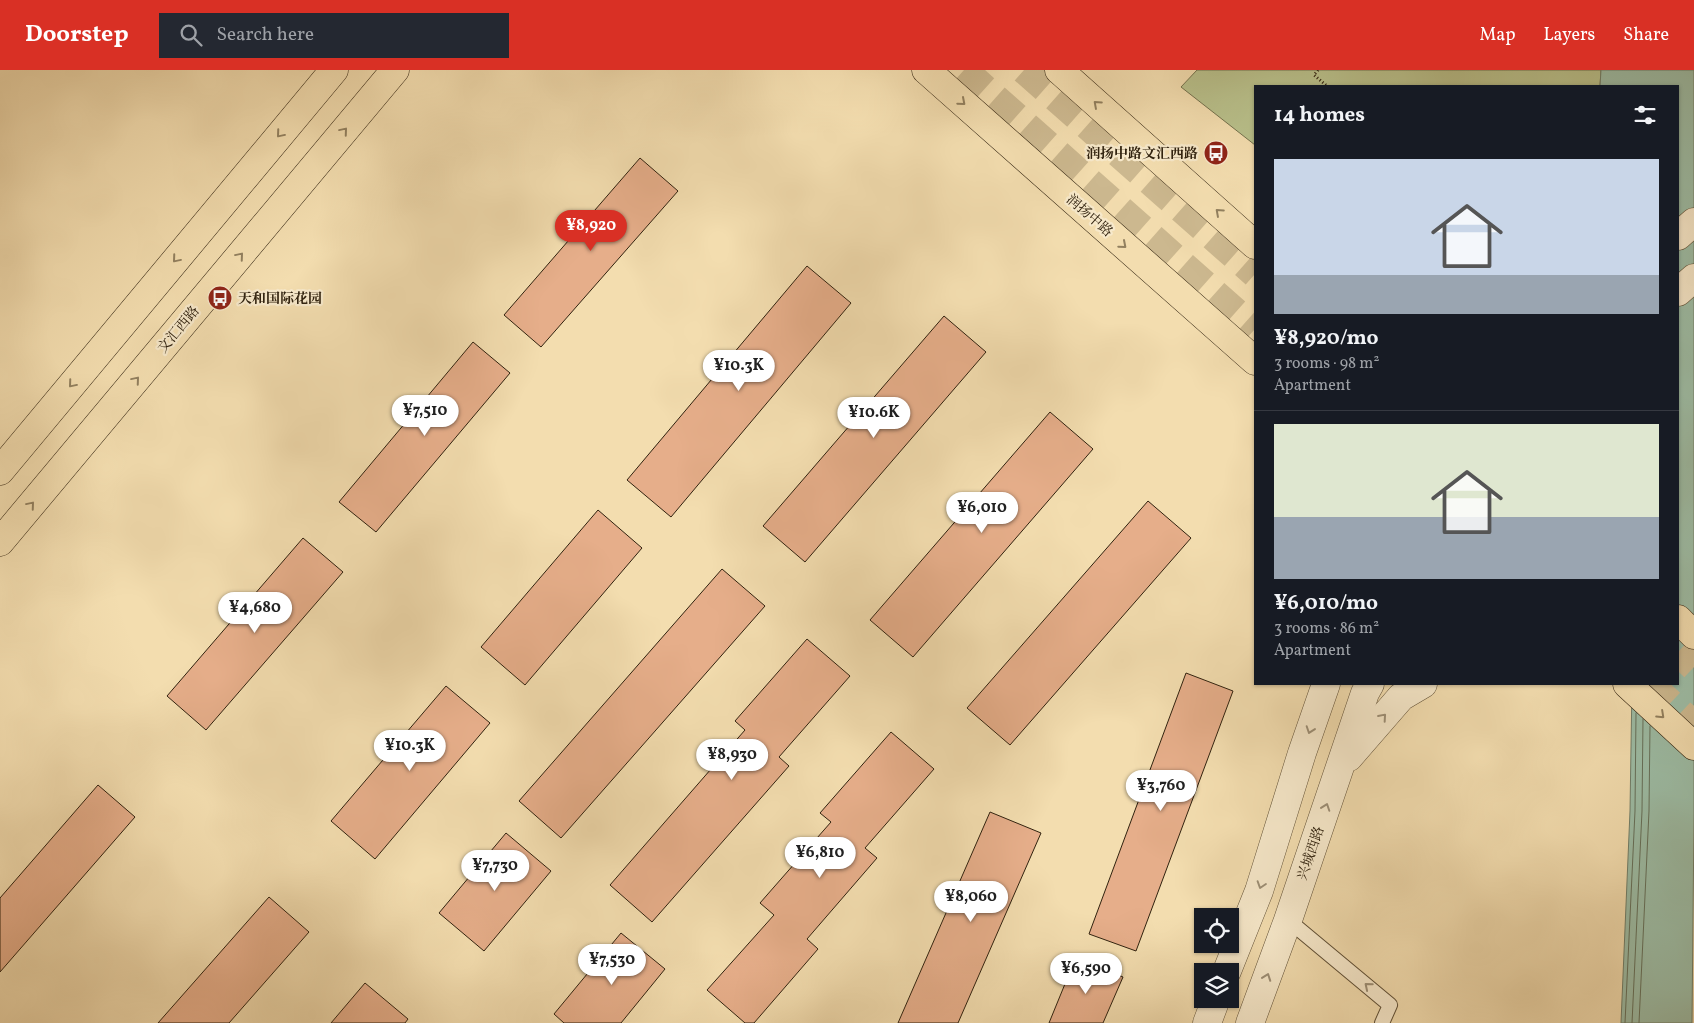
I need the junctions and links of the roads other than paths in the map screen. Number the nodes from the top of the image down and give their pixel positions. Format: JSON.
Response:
{"nodes":[{"id":1,"x":334,"y":70,"type":"edge"},
{"id":2,"x":395,"y":70,"type":"edge"},
{"id":3,"x":926,"y":70,"type":"edge"},
{"id":4,"x":1059,"y":70,"type":"edge"},
{"id":5,"x":1694,"y":222,"type":"edge"},
{"id":6,"x":1679,"y":235,"type":"edge"},
{"id":7,"x":1254,"y":244,"type":"edge"},
{"id":8,"x":1694,"y":278,"type":"edge"},
{"id":9,"x":1679,"y":291,"type":"edge"},
{"id":10,"x":1254,"y":360,"type":"edge"},
{"id":11,"x":0,"y":471,"type":"edge"},
{"id":12,"x":0,"y":542,"type":"edge"},
{"id":13,"x":1679,"y":620,"type":"edge"},
{"id":14,"x":1694,"y":635,"type":"edge"},
{"id":15,"x":1326,"y":685,"type":"edge"},
{"id":16,"x":1369,"y":685,"type":"edge"},
{"id":17,"x":1421,"y":685,"type":"edge"},
{"id":18,"x":1628,"y":685,"type":"edge"},
{"id":19,"x":1694,"y":746,"type":"edge"},
{"id":20,"x":1340,"y":767,"type":"junction"},
{"id":21,"x":1288,"y":920,"type":"junction"},
{"id":22,"x":1230,"y":963,"type":"edge"},
{"id":23,"x":1213,"y":1008,"type":"edge"},
{"id":24,"x":1207,"y":1023,"type":"edge"},
{"id":25,"x":1250,"y":1023,"type":"edge"},
{"id":26,"x":1382,"y":1023,"type":"edge"}],
"edges":[{"from":1,"to":11,"type":"main road","one_way":true},
{"from":12,"to":2,"type":"main road","name":"文汇西路","one_way":true},
{"from":3,"to":10,"type":"main road","name":"润扬中路","one_way":true},
{"from":7,"to":4,"type":"main road","one_way":true},
{"from":5,"to":6,"type":"street"},
{"from":8,"to":9,"type":"street"},
{"from":13,"to":14,"type":"main road"},
{"from":15,"to":22,"type":"street","one_way":true},
{"from":16,"to":20,"type":"street","name":"兴城西路"},
{"from":20,"to":17,"type":"street","one_way":true},
{"from":18,"to":19,"type":"main road","one_way":true},
{"from":21,"to":20,"type":"street","name":"兴城西路","one_way":true},
{"from":25,"to":21,"type":"street","name":"兴城西路","one_way":true},
{"from":26,"to":21,"type":"lane","one_way":true},
{"from":23,"to":24,"type":"street"}]}
